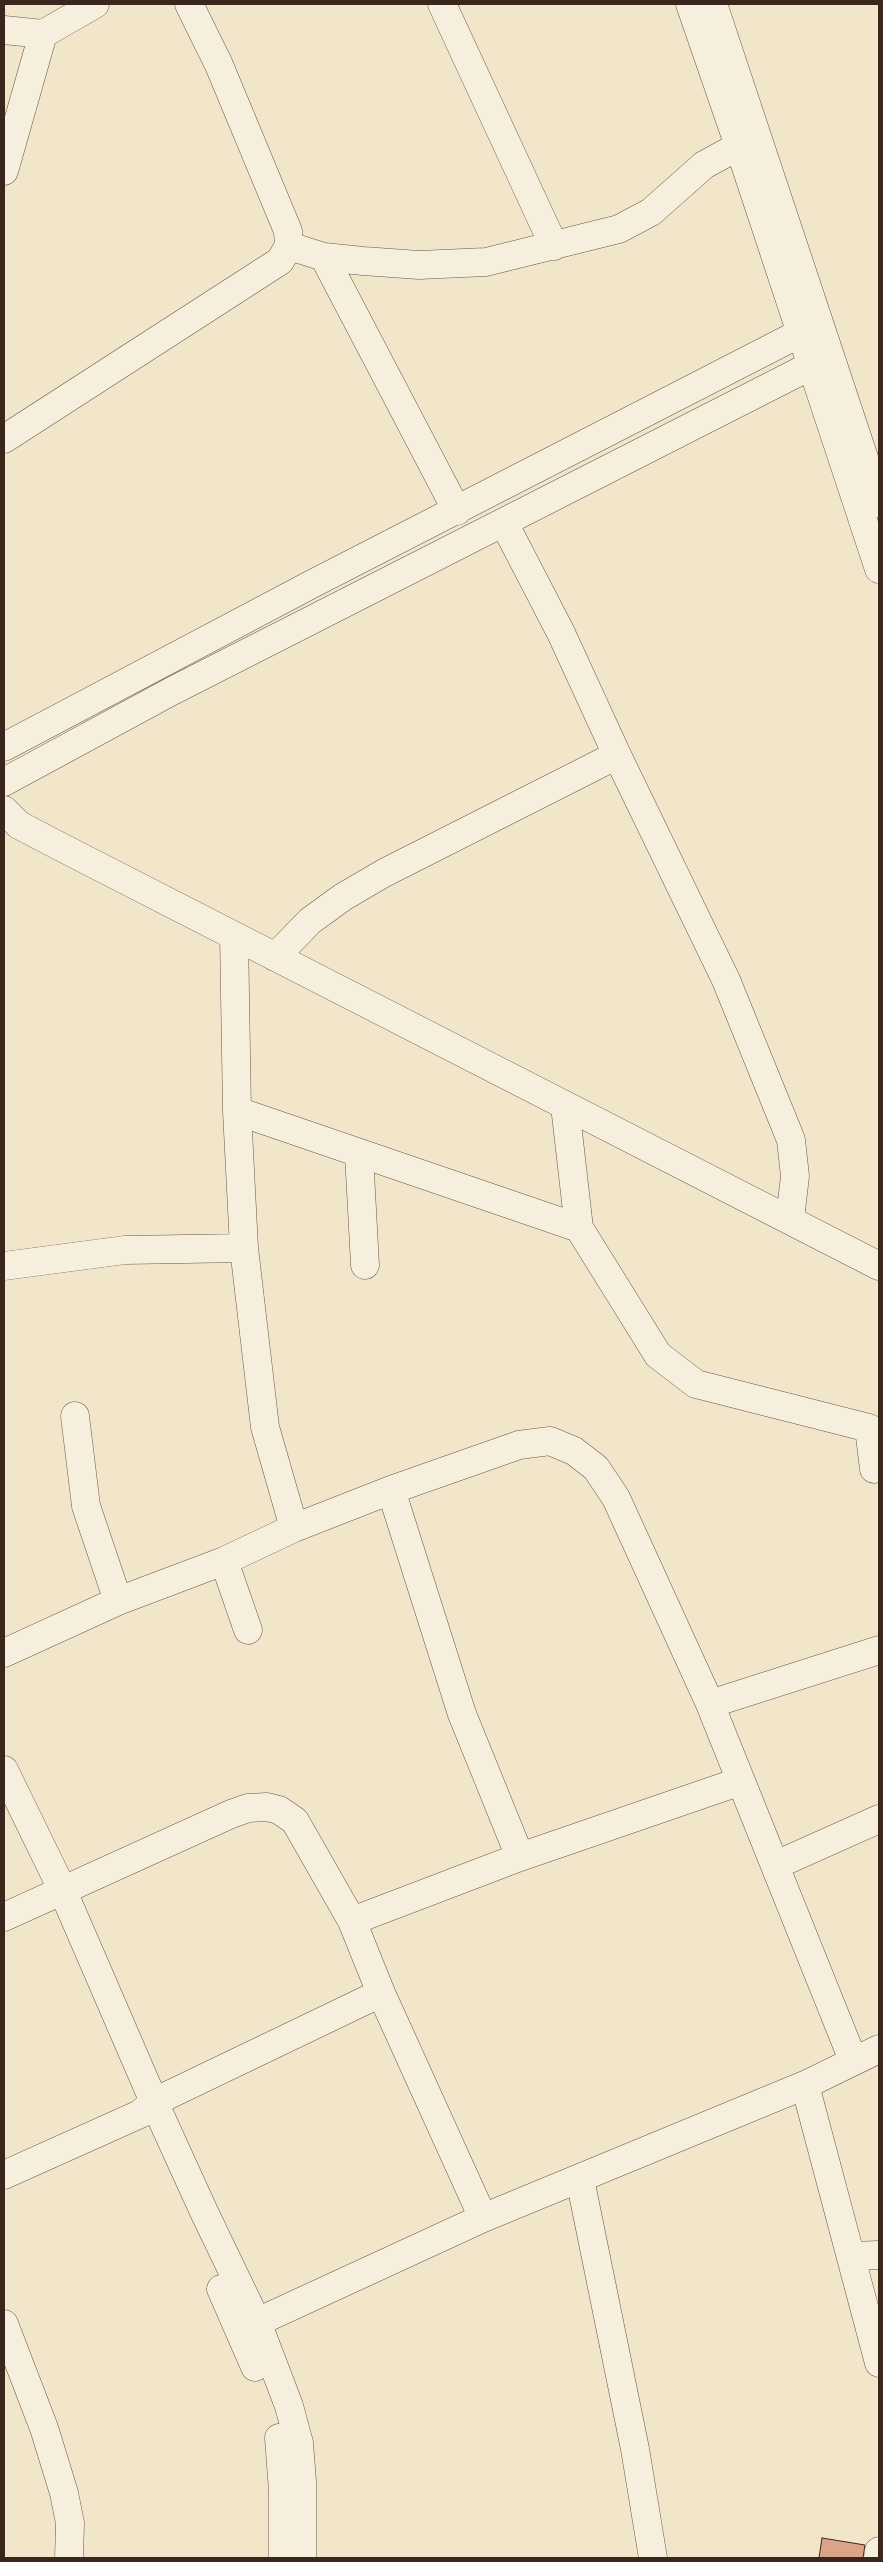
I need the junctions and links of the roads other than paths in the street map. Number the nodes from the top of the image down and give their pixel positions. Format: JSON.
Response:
{"nodes":[{"id":1,"x":94,"y":4,"type":"edge"},
{"id":2,"x":189,"y":4,"type":"edge"},
{"id":3,"x":442,"y":4,"type":"edge"},
{"id":4,"x":690,"y":4,"type":"edge"},
{"id":5,"x":713,"y":4,"type":"edge"},
{"id":6,"x":4,"y":30,"type":"edge"},
{"id":7,"x":43,"y":34,"type":"junction"},
{"id":8,"x":740,"y":146,"type":"junction"},
{"id":9,"x":4,"y":170,"type":"edge"},
{"id":10,"x":289,"y":246,"type":"junction"},
{"id":11,"x":554,"y":246,"type":"junction"},
{"id":12,"x":324,"y":257,"type":"junction"},
{"id":13,"x":809,"y":328,"type":"junction"},
{"id":14,"x":820,"y":361,"type":"junction"},
{"id":15,"x":4,"y":439,"type":"edge"},
{"id":16,"x":879,"y":503,"type":"edge"},
{"id":17,"x":457,"y":510,"type":"junction"},
{"id":18,"x":504,"y":523,"type":"junction"},
{"id":19,"x":879,"y":569,"type":"edge"},
{"id":20,"x":4,"y":747,"type":"edge"},
{"id":21,"x":617,"y":755,"type":"junction"},
{"id":22,"x":4,"y":782,"type":"edge"},
{"id":23,"x":9,"y":820,"type":"edge"},
{"id":24,"x":234,"y":936,"type":"junction"},
{"id":25,"x":275,"y":957,"type":"junction"},
{"id":26,"x":565,"y":1106,"type":"junction"},
{"id":27,"x":237,"y":1111,"type":"junction"},
{"id":28,"x":360,"y":1154,"type":"junction"},
{"id":29,"x":790,"y":1219,"type":"junction"},
{"id":30,"x":578,"y":1228,"type":"junction"},
{"id":31,"x":244,"y":1248,"type":"junction"},
{"id":32,"x":365,"y":1265,"type":"dead end"},
{"id":33,"x":4,"y":1266,"type":"edge"},
{"id":34,"x":879,"y":1266,"type":"edge"},
{"id":35,"x":75,"y":1416,"type":"dead end"},
{"id":36,"x":874,"y":1469,"type":"dead end"},
{"id":37,"x":391,"y":1490,"type":"junction"},
{"id":38,"x":294,"y":1528,"type":"junction"},
{"id":39,"x":224,"y":1561,"type":"junction"},
{"id":40,"x":118,"y":1601,"type":"junction"},
{"id":41,"x":248,"y":1630,"type":"dead end"},
{"id":42,"x":879,"y":1650,"type":"edge"},
{"id":43,"x":4,"y":1653,"type":"edge"},
{"id":44,"x":710,"y":1704,"type":"junction"},
{"id":45,"x":4,"y":1770,"type":"edge"},
{"id":46,"x":741,"y":1781,"type":"junction"},
{"id":47,"x":4,"y":1810,"type":"edge"},
{"id":48,"x":879,"y":1819,"type":"edge"},
{"id":49,"x":520,"y":1856,"type":"junction"},
{"id":50,"x":776,"y":1865,"type":"junction"},
{"id":51,"x":56,"y":1893,"type":"junction"},
{"id":52,"x":4,"y":1917,"type":"edge"},
{"id":53,"x":352,"y":1922,"type":"junction"},
{"id":54,"x":381,"y":1993,"type":"junction"},
{"id":55,"x":879,"y":2049,"type":"edge"},
{"id":56,"x":853,"y":2060,"type":"junction"},
{"id":57,"x":805,"y":2084,"type":"junction"},
{"id":58,"x":147,"y":2108,"type":"junction"},
{"id":59,"x":4,"y":2175,"type":"edge"},
{"id":60,"x":580,"y":2179,"type":"junction"},
{"id":61,"x":483,"y":2218,"type":"junction"},
{"id":62,"x":879,"y":2255,"type":"edge"},
{"id":63,"x":851,"y":2256,"type":"junction"},
{"id":64,"x":4,"y":2324,"type":"edge"},
{"id":65,"x":248,"y":2326,"type":"junction"},
{"id":66,"x":879,"y":2363,"type":"edge"},
{"id":67,"x":879,"y":2551,"type":"edge"},
{"id":68,"x":69,"y":2558,"type":"edge"},
{"id":69,"x":283,"y":2558,"type":"edge"},
{"id":70,"x":302,"y":2558,"type":"edge"},
{"id":71,"x":653,"y":2558,"type":"edge"},
{"id":72,"x":878,"y":2558,"type":"edge"}],
"edges":[{"from":1,"to":7,"type":"street"},
{"from":2,"to":10,"type":"street"},
{"from":3,"to":11,"type":"street"},
{"from":4,"to":8,"type":"street"},
{"from":5,"to":13,"type":"street"},
{"from":6,"to":7,"type":"street"},
{"from":7,"to":9,"type":"street"},
{"from":8,"to":11,"type":"street"},
{"from":8,"to":13,"type":"street"},
{"from":10,"to":12,"type":"street"},
{"from":10,"to":15,"type":"street"},
{"from":11,"to":12,"type":"street"},
{"from":12,"to":17,"type":"street"},
{"from":13,"to":14,"type":"street"},
{"from":13,"to":17,"type":"street"},
{"from":14,"to":16,"type":"street"},
{"from":14,"to":18,"type":"street"},
{"from":14,"to":19,"type":"street"},
{"from":17,"to":20,"type":"street"},
{"from":18,"to":21,"type":"street"},
{"from":18,"to":22,"type":"street"},
{"from":21,"to":25,"type":"street"},
{"from":21,"to":29,"type":"street"},
{"from":23,"to":24,"type":"street"},
{"from":24,"to":25,"type":"street"},
{"from":24,"to":27,"type":"street"},
{"from":25,"to":26,"type":"street"},
{"from":26,"to":29,"type":"street"},
{"from":26,"to":30,"type":"street"},
{"from":27,"to":28,"type":"street"},
{"from":27,"to":31,"type":"street"},
{"from":28,"to":30,"type":"street"},
{"from":28,"to":32,"type":"street"},
{"from":29,"to":34,"type":"street"},
{"from":30,"to":36,"type":"street"},
{"from":31,"to":33,"type":"street"},
{"from":31,"to":38,"type":"street"},
{"from":35,"to":40,"type":"street"},
{"from":37,"to":38,"type":"street"},
{"from":37,"to":44,"type":"street"},
{"from":37,"to":49,"type":"street"},
{"from":38,"to":39,"type":"street"},
{"from":39,"to":40,"type":"street"},
{"from":39,"to":41,"type":"street"},
{"from":40,"to":43,"type":"street"},
{"from":42,"to":44,"type":"street"},
{"from":44,"to":46,"type":"street"},
{"from":45,"to":51,"type":"street"},
{"from":46,"to":49,"type":"street"},
{"from":46,"to":50,"type":"street"},
{"from":47,"to":51,"type":"street"},
{"from":48,"to":50,"type":"street"},
{"from":49,"to":53,"type":"street"},
{"from":50,"to":56,"type":"street"},
{"from":51,"to":52,"type":"street"},
{"from":51,"to":53,"type":"street"},
{"from":51,"to":58,"type":"street"},
{"from":53,"to":54,"type":"street"},
{"from":54,"to":58,"type":"street"},
{"from":54,"to":61,"type":"street"},
{"from":55,"to":56,"type":"street"},
{"from":56,"to":57,"type":"street"},
{"from":57,"to":60,"type":"street"},
{"from":57,"to":63,"type":"street"},
{"from":58,"to":59,"type":"street"},
{"from":58,"to":65,"type":"street"},
{"from":60,"to":61,"type":"street"},
{"from":60,"to":71,"type":"street"},
{"from":61,"to":65,"type":"street"},
{"from":62,"to":63,"type":"street"},
{"from":63,"to":66,"type":"street"},
{"from":64,"to":68,"type":"street"},
{"from":65,"to":69,"type":"street"},
{"from":65,"to":70,"type":"street"},
{"from":67,"to":72,"type":"street"}]}
